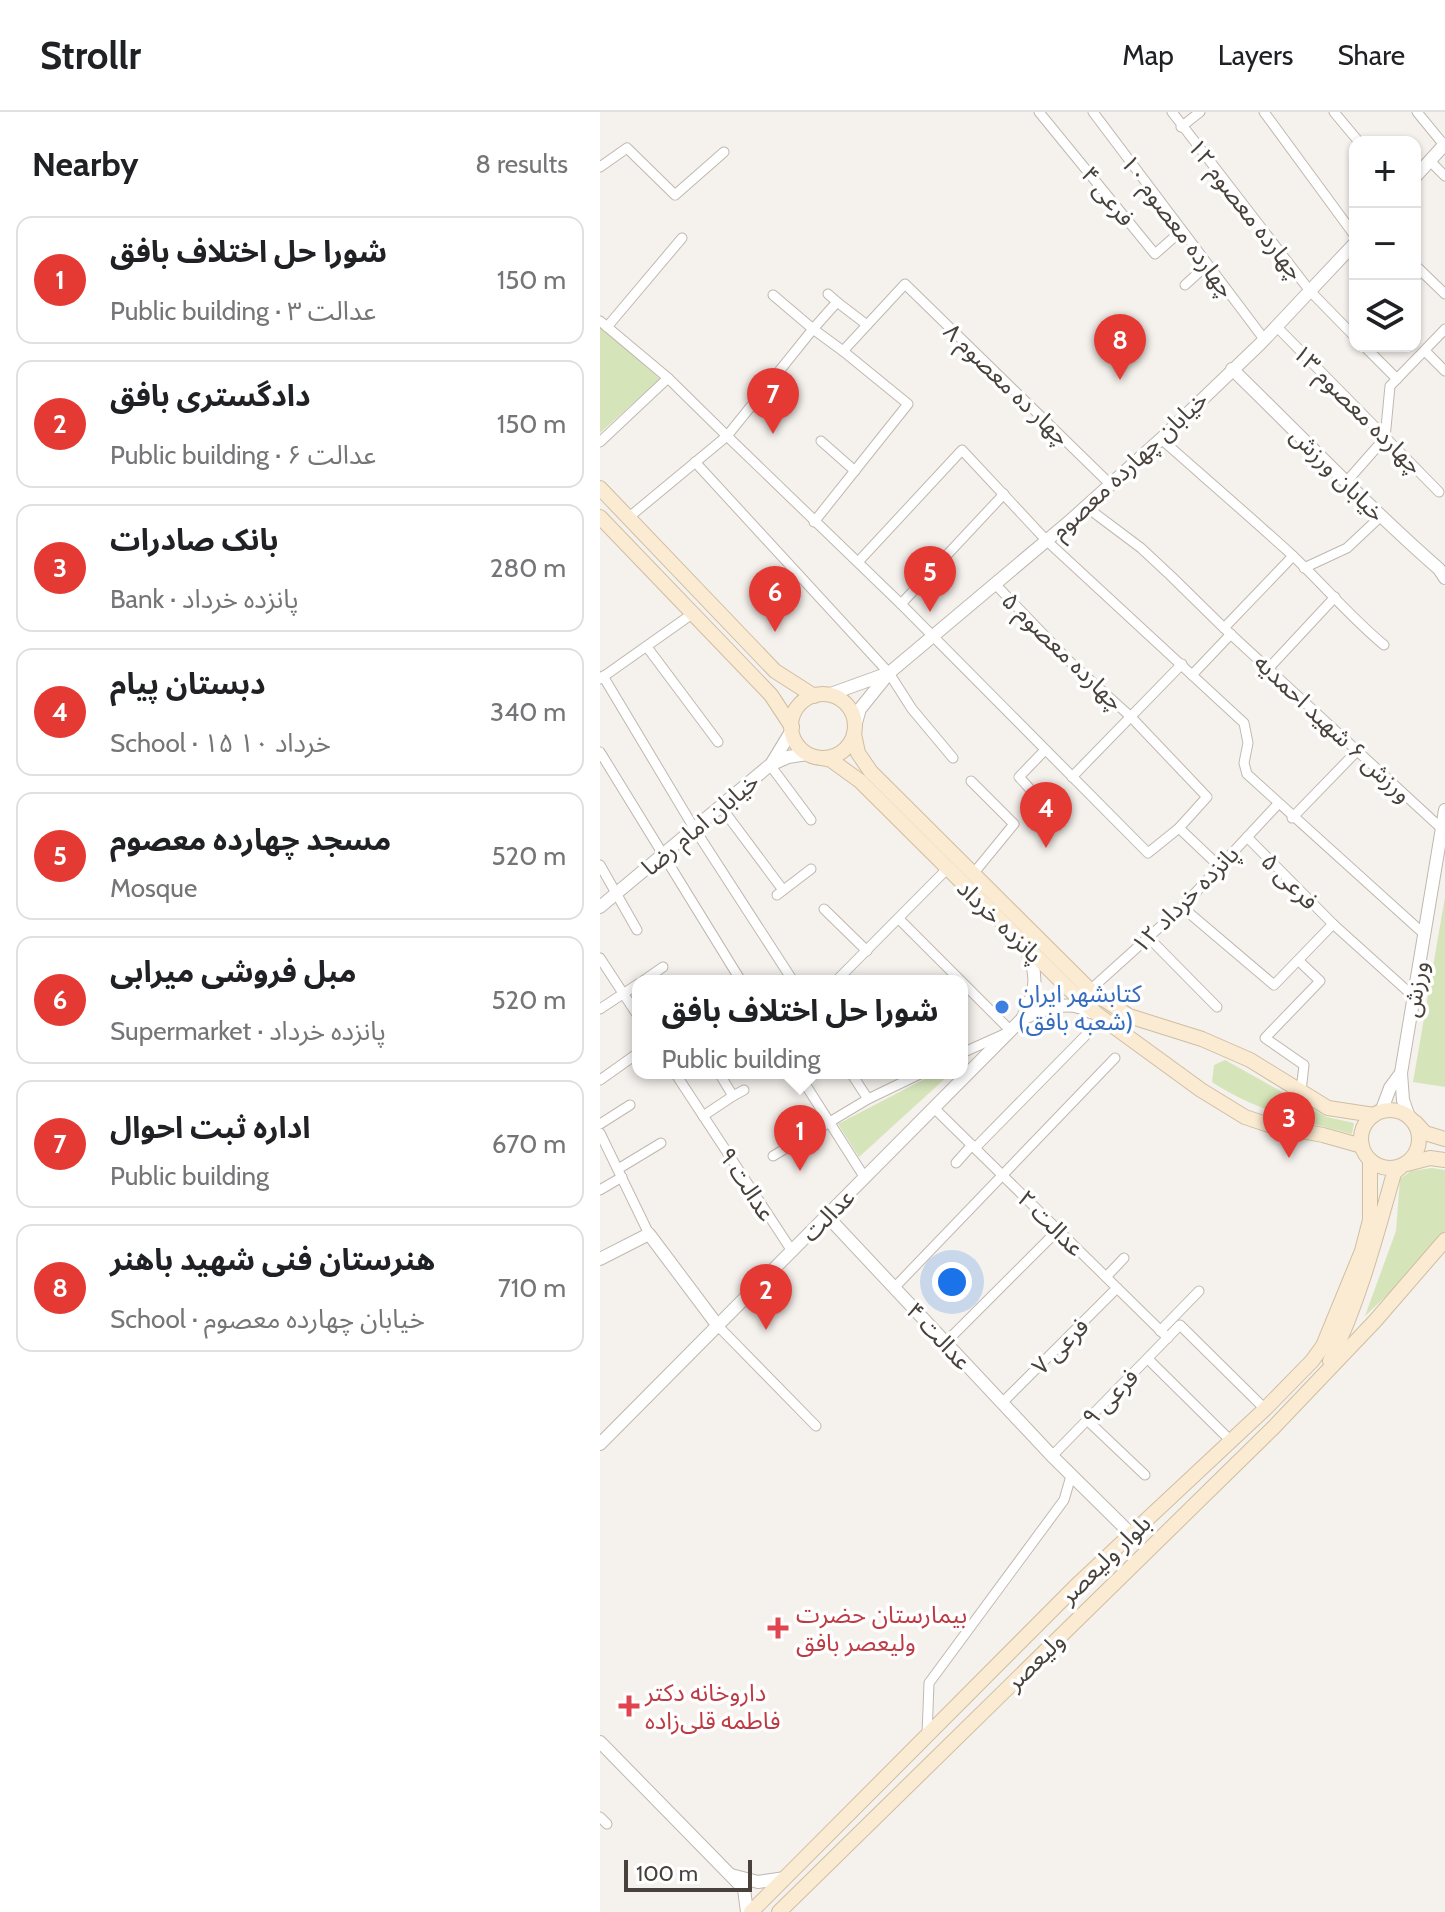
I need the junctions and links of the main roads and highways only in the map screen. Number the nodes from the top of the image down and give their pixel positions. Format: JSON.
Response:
{"nodes":[{"id":1,"x":600,"y":488,"type":"edge"},
{"id":2,"x":600,"y":517,"type":"edge"},
{"id":3,"x":783,"y":676,"type":"junction"},
{"id":4,"x":771,"y":695,"type":"junction"},
{"id":5,"x":821,"y":695,"type":"junction"},
{"id":6,"x":792,"y":728,"type":"junction"},
{"id":7,"x":854,"y":730,"type":"junction"},
{"id":8,"x":814,"y":756,"type":"junction"},
{"id":9,"x":1378,"y":1114,"type":"junction"},
{"id":10,"x":1411,"y":1119,"type":"junction"},
{"id":11,"x":1445,"y":1139,"type":"edge"},
{"id":12,"x":1362,"y":1146,"type":"junction"},
{"id":13,"x":1370,"y":1160,"type":"junction"},
{"id":14,"x":1445,"y":1160,"type":"edge"},
{"id":15,"x":1404,"y":1166,"type":"junction"},
{"id":16,"x":1445,"y":1240,"type":"edge"},
{"id":17,"x":1323,"y":1376,"type":"junction"},
{"id":18,"x":749,"y":1912,"type":"edge"},
{"id":19,"x":779,"y":1912,"type":"edge"}],
"edges":[{"from":1,"to":3,"type":"main road"},
{"from":2,"to":4,"type":"main road"},
{"from":3,"to":4,"type":"main road"},
{"from":3,"to":5,"type":"main road"},
{"from":4,"to":6,"type":"main road"},
{"from":5,"to":6,"type":"main road"},
{"from":5,"to":7,"type":"main road"},
{"from":6,"to":8,"type":"main road"},
{"from":7,"to":8,"type":"main road"},
{"from":7,"to":9,"type":"main road","name":"پانزده خرداد"},
{"from":8,"to":12,"type":"main road","name":"پانزده خرداد"},
{"from":9,"to":10,"type":"main road"},
{"from":9,"to":12,"type":"main road"},
{"from":10,"to":11,"type":"main road"},
{"from":10,"to":15,"type":"main road"},
{"from":12,"to":13,"type":"main road"},
{"from":13,"to":15,"type":"main road"},
{"from":13,"to":18,"type":"main road","name":"بلوار ولیعصر"},
{"from":14,"to":15,"type":"main road"},
{"from":15,"to":17,"type":"main road","name":"ولیعصر"},
{"from":16,"to":17,"type":"main road","name":"ولیعصر"},
{"from":17,"to":19,"type":"main road","name":"ولیعصر"}]}
